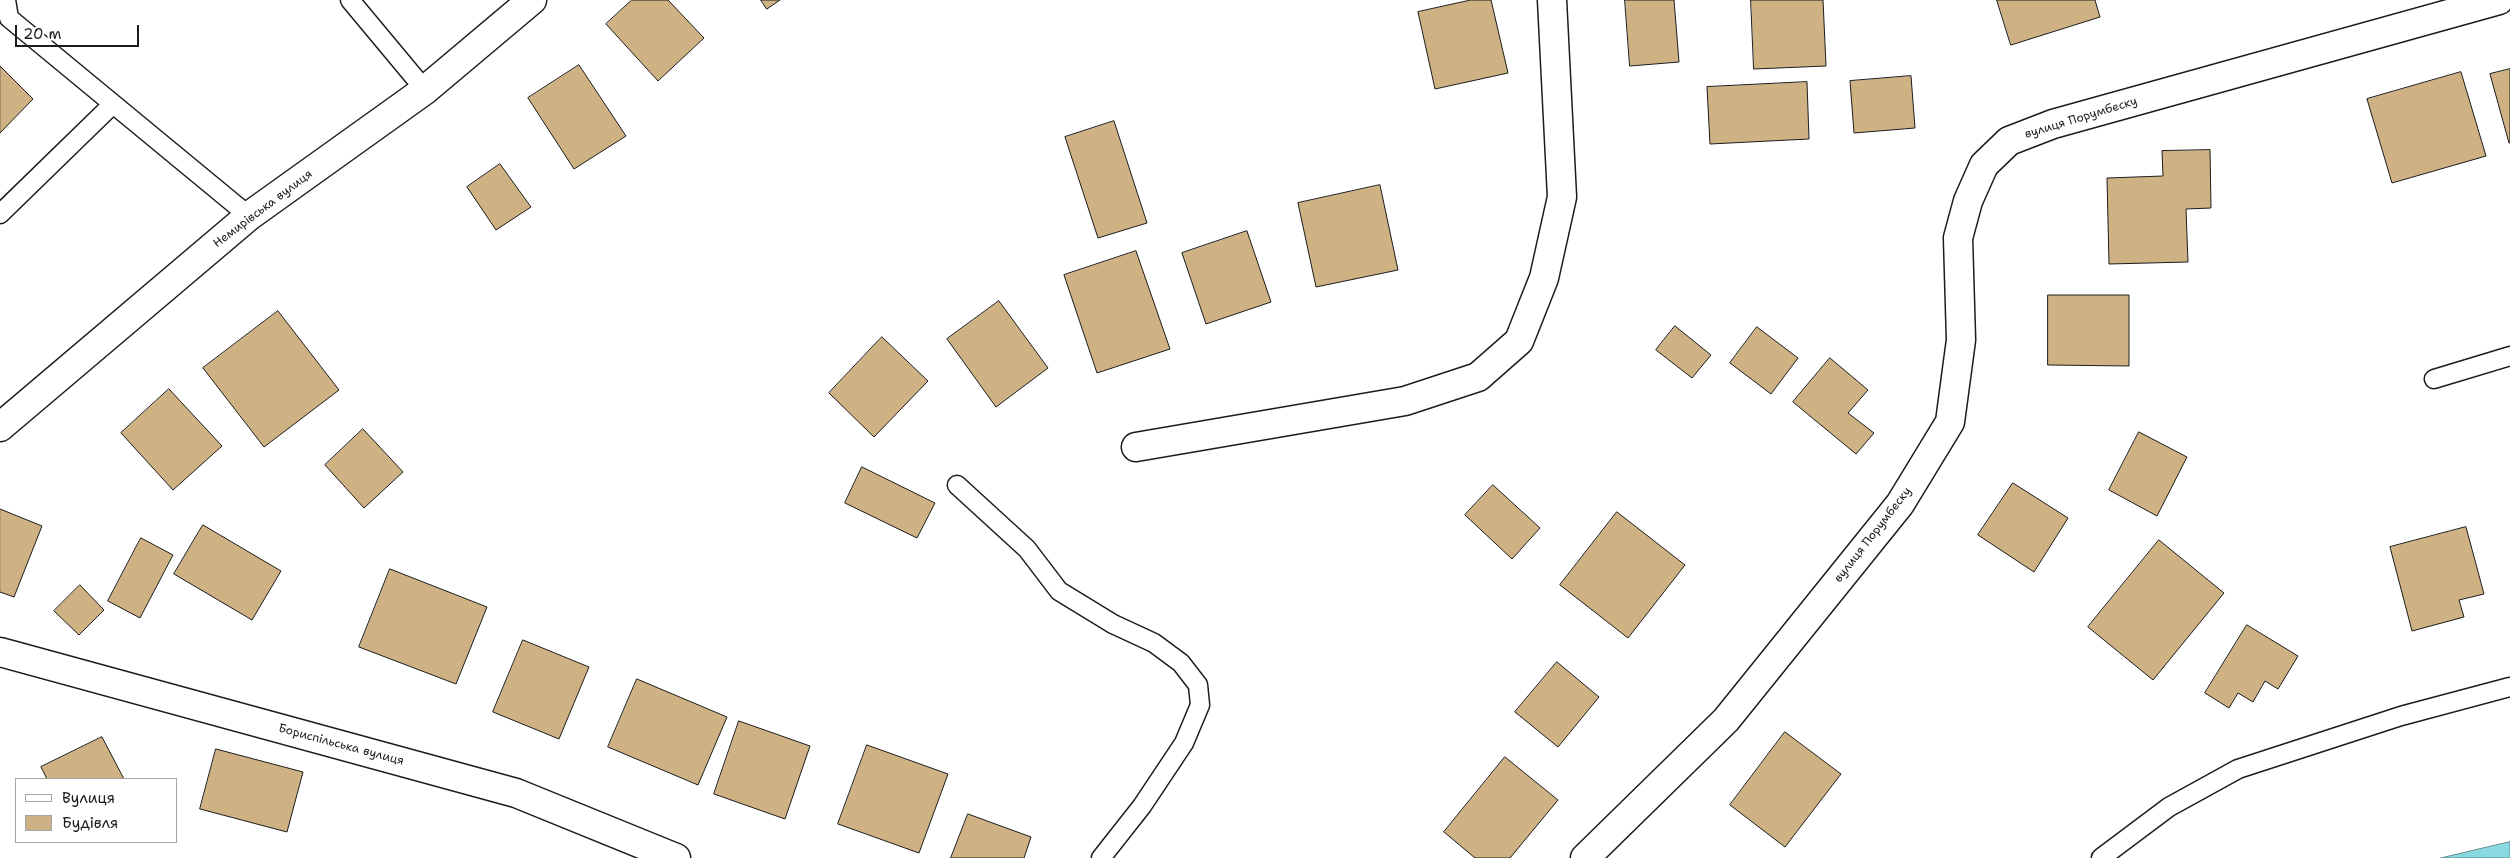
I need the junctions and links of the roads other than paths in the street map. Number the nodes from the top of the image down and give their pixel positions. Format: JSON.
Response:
{"nodes":[{"id":1,"x":6,"y":0,"type":"edge"},
{"id":2,"x":350,"y":0,"type":"edge"},
{"id":3,"x":1552,"y":0,"type":"edge"},
{"id":4,"x":2499,"y":0,"type":"edge"},
{"id":5,"x":526,"y":2,"type":"edge"},
{"id":6,"x":425,"y":90,"type":"junction"},
{"id":7,"x":113,"y":104,"type":"junction"},
{"id":8,"x":0,"y":214,"type":"edge"},
{"id":9,"x":249,"y":216,"type":"junction"},
{"id":10,"x":2510,"y":356,"type":"edge"},
{"id":11,"x":2434,"y":379,"type":"dead end"},
{"id":12,"x":1,"y":424,"type":"edge"},
{"id":13,"x":1136,"y":447,"type":"dead end"},
{"id":14,"x":957,"y":485,"type":"dead end"},
{"id":15,"x":0,"y":652,"type":"edge"},
{"id":16,"x":2510,"y":687,"type":"edge"},
{"id":17,"x":676,"y":858,"type":"edge"},
{"id":18,"x":1102,"y":858,"type":"edge"},
{"id":19,"x":1585,"y":858,"type":"edge"},
{"id":20,"x":2101,"y":858,"type":"edge"}],
"edges":[{"from":1,"to":7,"type":"lane"},
{"from":2,"to":6,"type":"lane"},
{"from":3,"to":13,"type":"street"},
{"from":4,"to":19,"type":"street","name":"вулиця Порумбеску"},
{"from":5,"to":6,"type":"street","name":"Немирівська вулиця"},
{"from":6,"to":9,"type":"street","name":"Немирівська вулиця"},
{"from":7,"to":8,"type":"lane"},
{"from":7,"to":9,"type":"lane"},
{"from":9,"to":12,"type":"street","name":"Немирівська вулиця"},
{"from":10,"to":11,"type":"lane"},
{"from":14,"to":18,"type":"lane"},
{"from":15,"to":17,"type":"street","name":"Бориспільська вулиця"},
{"from":16,"to":20,"type":"lane"}]}
